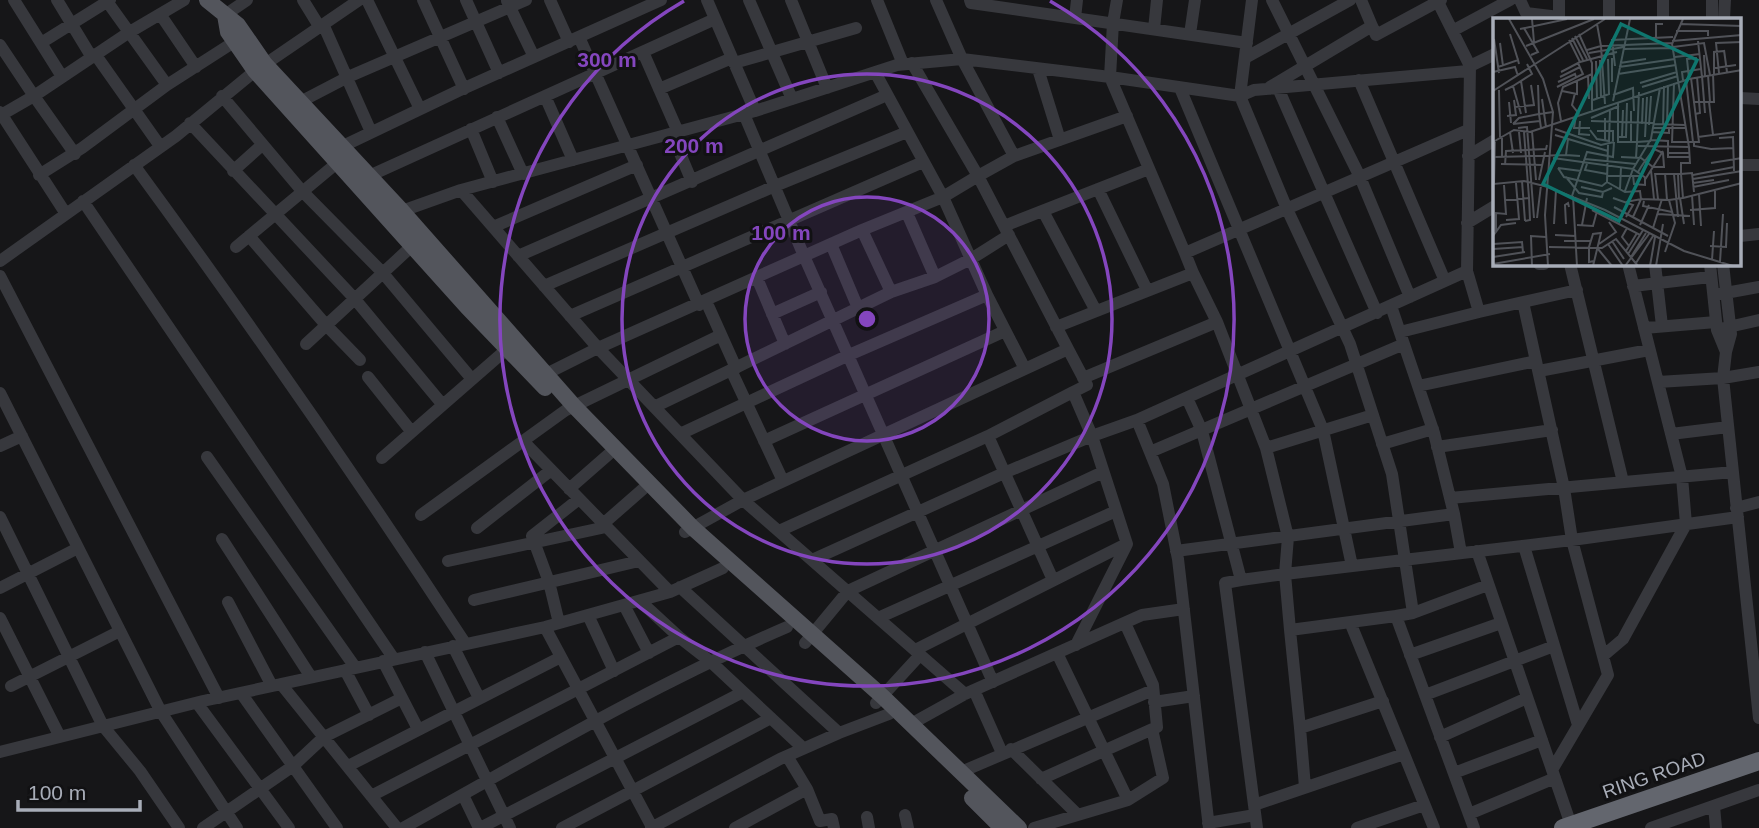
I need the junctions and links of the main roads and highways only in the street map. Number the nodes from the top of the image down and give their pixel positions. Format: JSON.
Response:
{"nodes":[{"id":1,"x":207,"y":0,"type":"edge"},
{"id":2,"x":225,"y":15,"type":"junction"},
{"id":3,"x":260,"y":68,"type":"junction"},
{"id":4,"x":339,"y":155,"type":"junction"},
{"id":5,"x":541,"y":376,"type":"junction"},
{"id":6,"x":570,"y":408,"type":"junction"},
{"id":7,"x":689,"y":530,"type":"junction"},
{"id":8,"x":808,"y":639,"type":"junction"},
{"id":9,"x":879,"y":699,"type":"junction"},
{"id":10,"x":1759,"y":761,"type":"edge"},
{"id":11,"x":1759,"y":771,"type":"edge"},
{"id":12,"x":986,"y":822,"type":"edge"},
{"id":13,"x":1567,"y":826,"type":"edge"},
{"id":14,"x":1002,"y":828,"type":"edge"},
{"id":15,"x":1019,"y":828,"type":"edge"},
{"id":16,"x":1594,"y":828,"type":"edge"}],
"edges":[{"from":1,"to":2,"type":"main road"},
{"from":2,"to":3,"type":"main road"},
{"from":2,"to":3,"type":"main road"},
{"from":3,"to":4,"type":"main road"},
{"from":3,"to":4,"type":"main road"},
{"from":4,"to":5,"type":"main road"},
{"from":4,"to":5,"type":"main road"},
{"from":5,"to":6,"type":"main road"},
{"from":6,"to":7,"type":"main road"},
{"from":6,"to":7,"type":"main road"},
{"from":7,"to":8,"type":"main road"},
{"from":7,"to":8,"type":"main road"},
{"from":8,"to":9,"type":"main road"},
{"from":9,"to":12,"type":"main road"},
{"from":9,"to":15,"type":"main road"},
{"from":10,"to":13,"type":"highway","name":"RING ROAD"},
{"from":11,"to":16,"type":"highway","name":"RING ROAD"},
{"from":12,"to":14,"type":"main road"}]}
